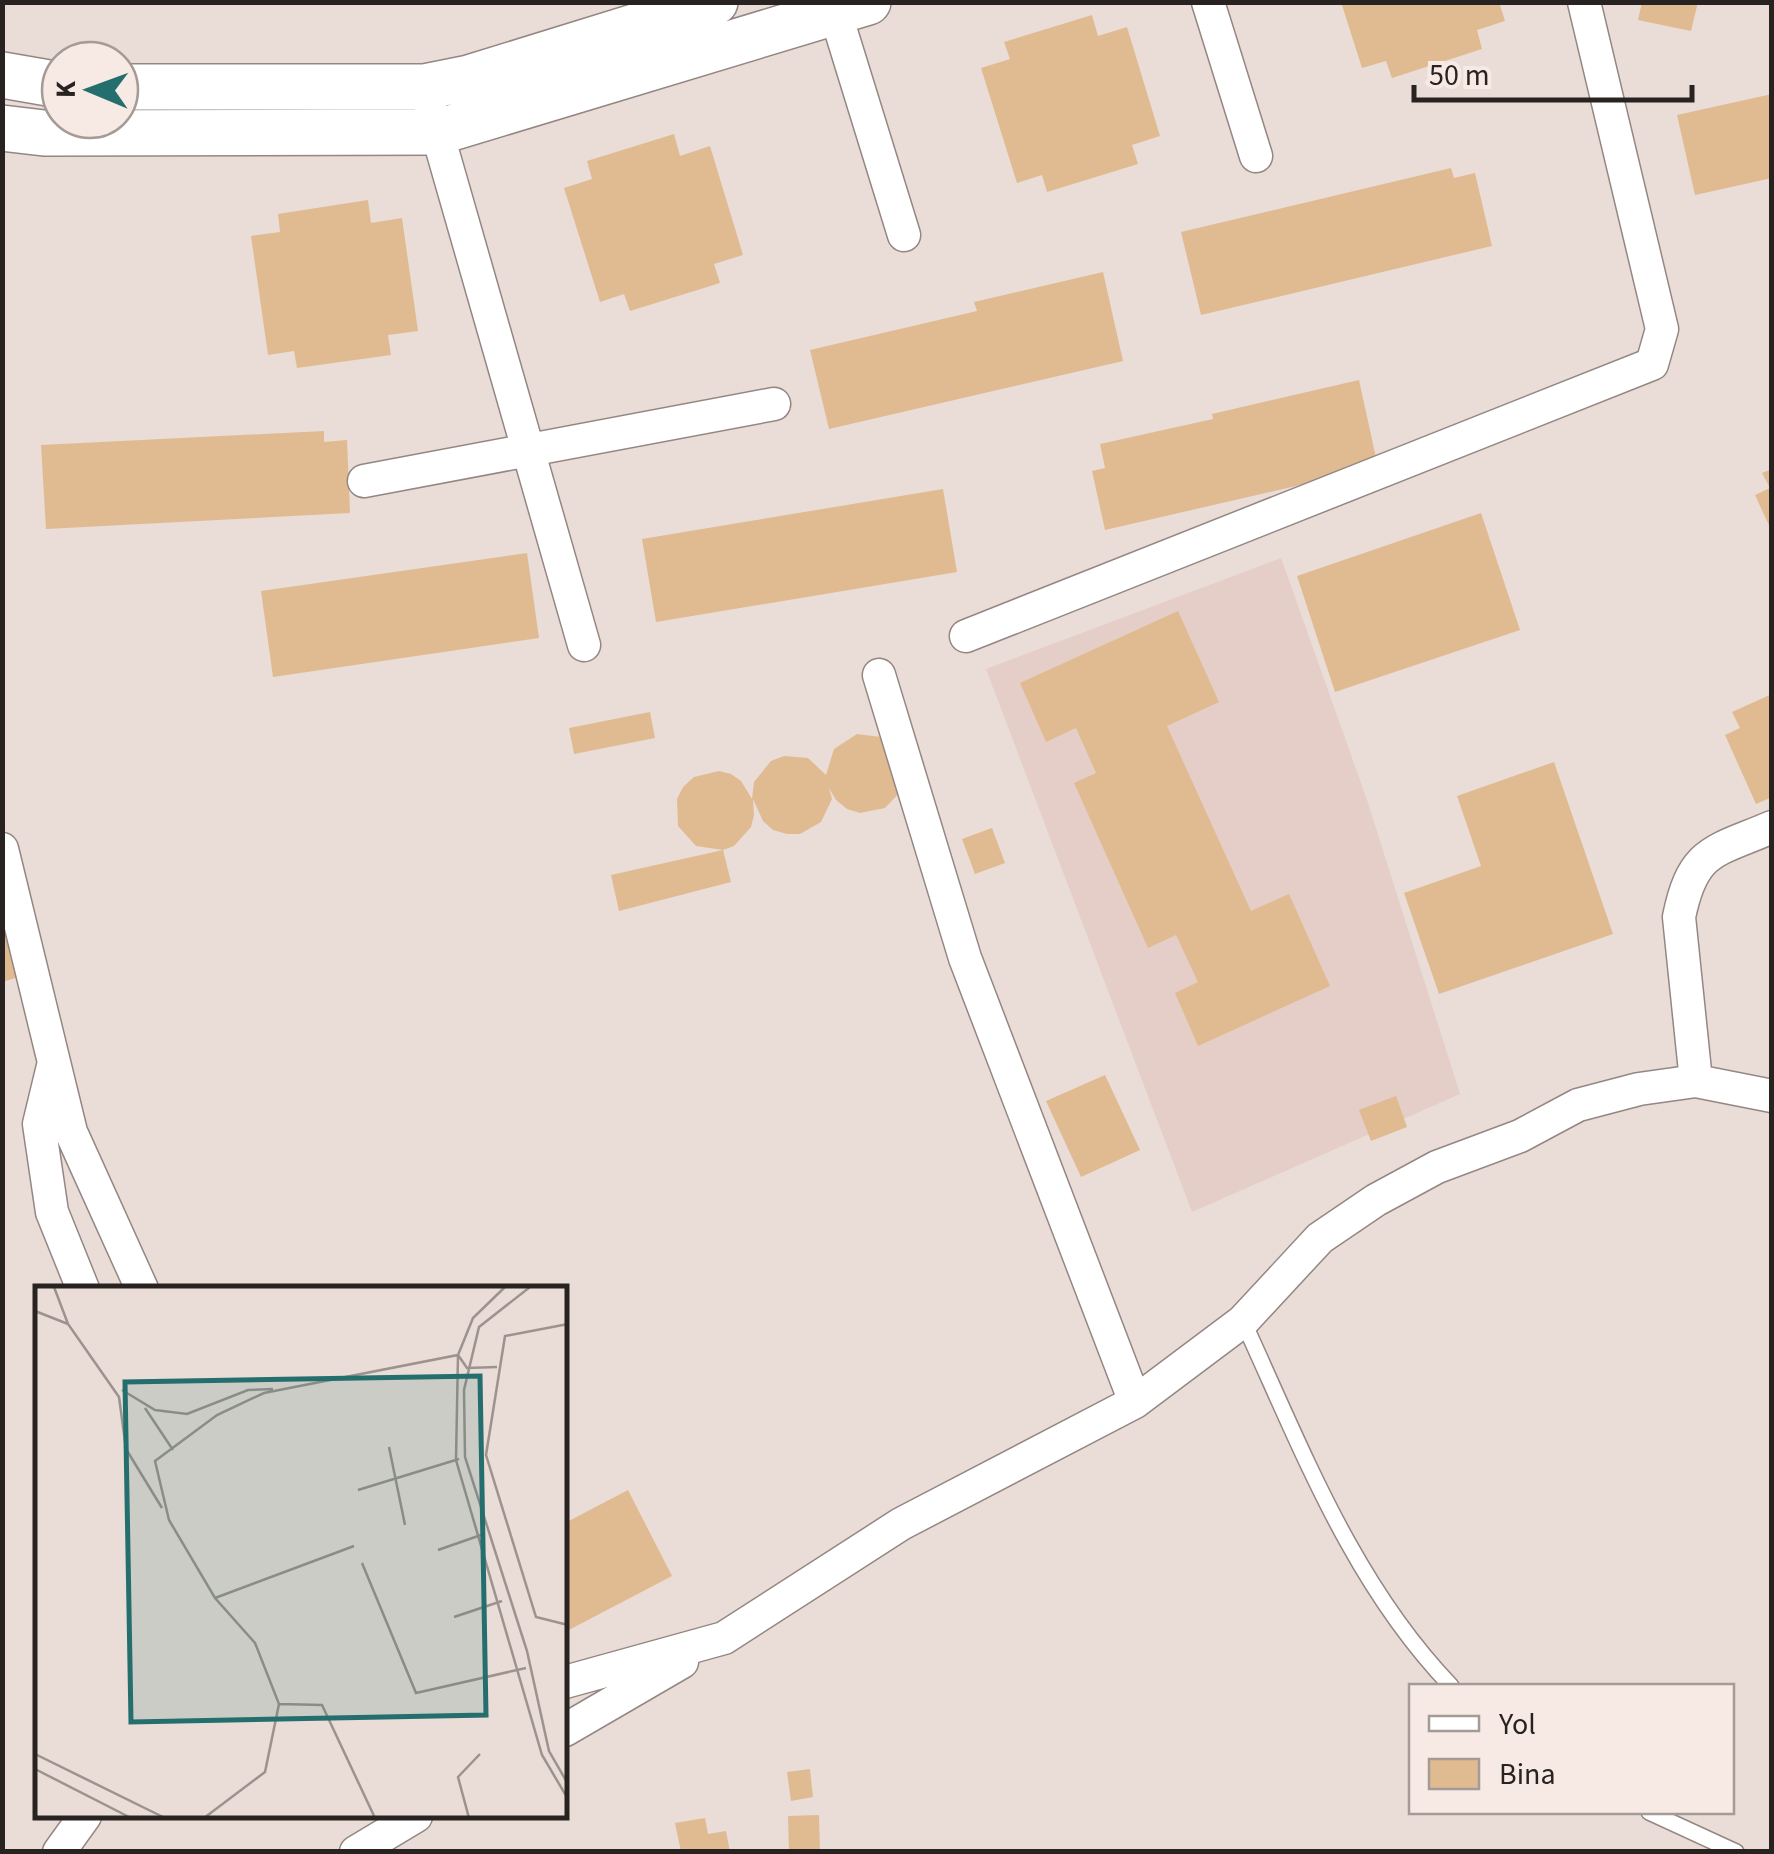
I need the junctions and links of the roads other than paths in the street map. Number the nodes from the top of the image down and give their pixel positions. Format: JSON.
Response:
{"nodes":[{"id":1,"x":715,"y":2,"type":"edge"},
{"id":2,"x":1208,"y":2,"type":"edge"},
{"id":3,"x":1584,"y":2,"type":"edge"},
{"id":4,"x":845,"y":6,"type":"edge"},
{"id":5,"x":2,"y":75,"type":"edge"},
{"id":6,"x":40,"y":82,"type":"edge"},
{"id":7,"x":140,"y":87,"type":"edge"},
{"id":8,"x":424,"y":88,"type":"junction"},
{"id":9,"x":2,"y":128,"type":"edge"},
{"id":10,"x":438,"y":132,"type":"junction"},
{"id":11,"x":1256,"y":156,"type":"dead end"},
{"id":12,"x":904,"y":235,"type":"dead end"},
{"id":13,"x":774,"y":404,"type":"dead end"},
{"id":14,"x":526,"y":450,"type":"junction"},
{"id":15,"x":364,"y":482,"type":"dead end"},
{"id":16,"x":966,"y":636,"type":"dead end"},
{"id":17,"x":584,"y":645,"type":"dead end"},
{"id":18,"x":880,"y":675,"type":"dead end"},
{"id":19,"x":1772,"y":826,"type":"edge"},
{"id":20,"x":2,"y":849,"type":"edge"},
{"id":21,"x":54,"y":1062,"type":"junction"},
{"id":22,"x":1696,"y":1082,"type":"junction"},
{"id":23,"x":1772,"y":1096,"type":"edge"},
{"id":24,"x":82,"y":1286,"type":"edge"},
{"id":25,"x":141,"y":1286,"type":"edge"},
{"id":26,"x":1243,"y":1320,"type":"junction"},
{"id":27,"x":1135,"y":1402,"type":"junction"},
{"id":28,"x":724,"y":1638,"type":"junction"},
{"id":29,"x":568,"y":1681,"type":"edge"},
{"id":30,"x":1448,"y":1684,"type":"edge"},
{"id":31,"x":568,"y":1728,"type":"edge"},
{"id":32,"x":1653,"y":1814,"type":"edge"},
{"id":33,"x":83,"y":1819,"type":"edge"},
{"id":34,"x":411,"y":1819,"type":"edge"},
{"id":35,"x":58,"y":1852,"type":"edge"},
{"id":36,"x":356,"y":1852,"type":"edge"},
{"id":37,"x":1736,"y":1852,"type":"edge"}],
"edges":[{"from":1,"to":8,"type":"street"},
{"from":2,"to":11,"type":"street"},
{"from":3,"to":16,"type":"street"},
{"from":4,"to":10,"type":"street"},
{"from":4,"to":12,"type":"street"},
{"from":5,"to":6,"type":"street"},
{"from":7,"to":8,"type":"street"},
{"from":8,"to":10,"type":"street"},
{"from":9,"to":10,"type":"street"},
{"from":10,"to":14,"type":"street"},
{"from":13,"to":14,"type":"street"},
{"from":14,"to":15,"type":"street"},
{"from":14,"to":17,"type":"street"},
{"from":18,"to":27,"type":"street"},
{"from":19,"to":22,"type":"street"},
{"from":20,"to":21,"type":"street"},
{"from":21,"to":24,"type":"street"},
{"from":21,"to":25,"type":"street"},
{"from":22,"to":23,"type":"street"},
{"from":22,"to":26,"type":"street"},
{"from":26,"to":27,"type":"street"},
{"from":26,"to":30,"type":"lane"},
{"from":27,"to":28,"type":"street"},
{"from":28,"to":29,"type":"street"},
{"from":28,"to":31,"type":"street"},
{"from":32,"to":37,"type":"lane"},
{"from":33,"to":35,"type":"street"},
{"from":34,"to":36,"type":"street"}]}
